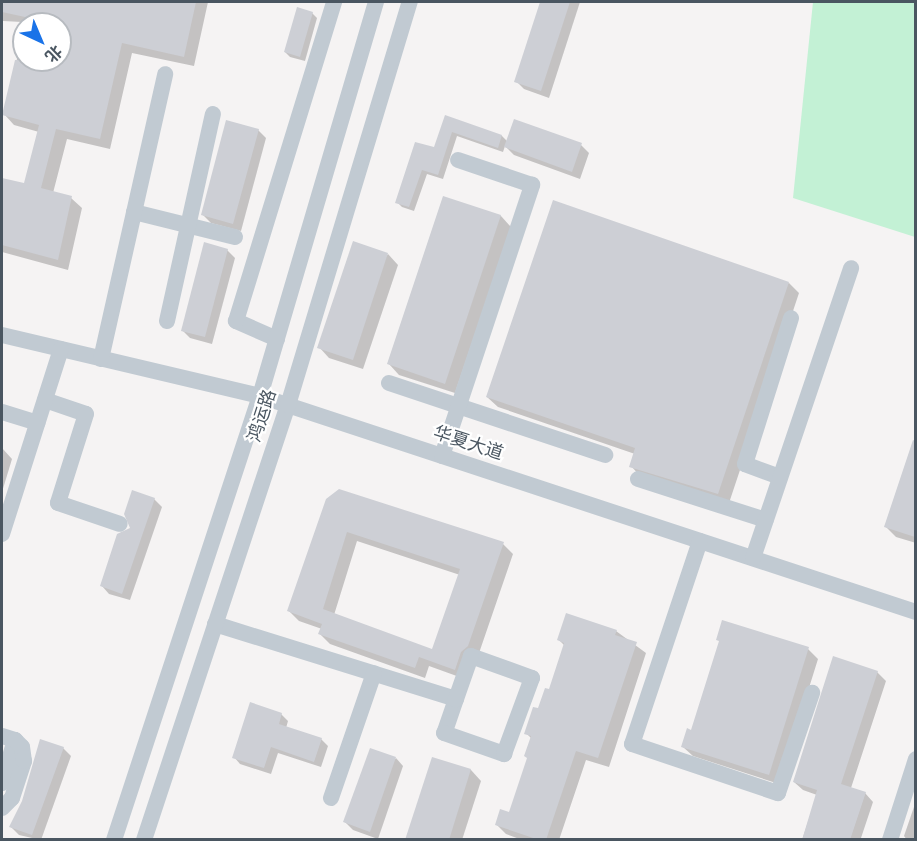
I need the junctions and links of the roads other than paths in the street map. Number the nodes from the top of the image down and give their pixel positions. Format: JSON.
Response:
{"nodes":[{"id":1,"x":334,"y":2,"type":"edge"},
{"id":2,"x":376,"y":2,"type":"edge"},
{"id":3,"x":410,"y":2,"type":"edge"},
{"id":4,"x":165,"y":74,"type":"dead end"},
{"id":5,"x":213,"y":114,"type":"dead end"},
{"id":6,"x":458,"y":160,"type":"dead end"},
{"id":7,"x":134,"y":213,"type":"junction"},
{"id":8,"x":188,"y":225,"type":"junction"},
{"id":9,"x":235,"y":237,"type":"dead end"},
{"id":10,"x":851,"y":268,"type":"dead end"},
{"id":11,"x":791,"y":318,"type":"dead end"},
{"id":12,"x":167,"y":321,"type":"dead end"},
{"id":13,"x":2,"y":335,"type":"edge"},
{"id":14,"x":277,"y":339,"type":"junction"},
{"id":15,"x":61,"y":350,"type":"junction"},
{"id":16,"x":101,"y":359,"type":"junction"},
{"id":17,"x":389,"y":383,"type":"dead end"},
{"id":18,"x":260,"y":396,"type":"junction"},
{"id":19,"x":45,"y":400,"type":"junction"},
{"id":20,"x":288,"y":405,"type":"junction"},
{"id":21,"x":458,"y":406,"type":"junction"},
{"id":22,"x":2,"y":412,"type":"edge"},
{"id":23,"x":37,"y":423,"type":"junction"},
{"id":24,"x":605,"y":454,"type":"dead end"},
{"id":25,"x":442,"y":456,"type":"junction"},
{"id":26,"x":780,"y":477,"type":"junction"},
{"id":27,"x":638,"y":479,"type":"dead end"},
{"id":28,"x":766,"y":520,"type":"junction"},
{"id":29,"x":120,"y":524,"type":"dead end"},
{"id":30,"x":2,"y":534,"type":"edge"},
{"id":31,"x":700,"y":541,"type":"junction"},
{"id":32,"x":753,"y":558,"type":"junction"},
{"id":33,"x":915,"y":612,"type":"edge"},
{"id":34,"x":215,"y":624,"type":"junction"},
{"id":35,"x":374,"y":674,"type":"junction"},
{"id":36,"x":812,"y":693,"type":"dead end"},
{"id":37,"x":456,"y":699,"type":"junction"},
{"id":38,"x":8,"y":738,"type":"edge"},
{"id":39,"x":915,"y":759,"type":"edge"},
{"id":40,"x":2,"y":783,"type":"edge"},
{"id":41,"x":331,"y":798,"type":"dead end"},
{"id":42,"x":2,"y":808,"type":"edge"},
{"id":43,"x":114,"y":840,"type":"edge"},
{"id":44,"x":144,"y":840,"type":"edge"},
{"id":45,"x":890,"y":840,"type":"edge"}],
"edges":[{"from":1,"to":14,"type":"street"},
{"from":2,"to":14,"type":"street","name":"鸿运路"},
{"from":3,"to":20,"type":"street","name":"鸿运路"},
{"from":4,"to":7,"type":"street"},
{"from":5,"to":8,"type":"street"},
{"from":6,"to":21,"type":"street"},
{"from":7,"to":8,"type":"street"},
{"from":7,"to":16,"type":"street"},
{"from":8,"to":9,"type":"street"},
{"from":8,"to":12,"type":"street"},
{"from":10,"to":26,"type":"street"},
{"from":11,"to":26,"type":"street"},
{"from":13,"to":15,"type":"street","name":"华夏大道"},
{"from":14,"to":18,"type":"street","name":"鸿运路"},
{"from":15,"to":16,"type":"street","name":"华夏大道"},
{"from":15,"to":19,"type":"street"},
{"from":16,"to":18,"type":"street","name":"华夏大道"},
{"from":17,"to":21,"type":"street"},
{"from":18,"to":20,"type":"street","name":"华夏大道"},
{"from":18,"to":43,"type":"street","name":"鸿运路"},
{"from":19,"to":23,"type":"street"},
{"from":19,"to":29,"type":"street"},
{"from":20,"to":25,"type":"street","name":"华夏大道"},
{"from":20,"to":34,"type":"street","name":"鸿运路"},
{"from":21,"to":24,"type":"street"},
{"from":21,"to":25,"type":"street"},
{"from":22,"to":23,"type":"street"},
{"from":23,"to":30,"type":"street"},
{"from":25,"to":31,"type":"street","name":"华夏大道"},
{"from":26,"to":28,"type":"street"},
{"from":27,"to":28,"type":"street"},
{"from":28,"to":32,"type":"street"},
{"from":31,"to":32,"type":"street","name":"华夏大道"},
{"from":31,"to":36,"type":"street"},
{"from":32,"to":33,"type":"street","name":"华夏大道"},
{"from":34,"to":35,"type":"street"},
{"from":34,"to":44,"type":"street","name":"鸿运路"},
{"from":35,"to":37,"type":"street"},
{"from":35,"to":41,"type":"street"},
{"from":37,"to":37,"type":"street"},
{"from":38,"to":40,"type":"street"},
{"from":38,"to":42,"type":"street"},
{"from":39,"to":45,"type":"street"}]}
